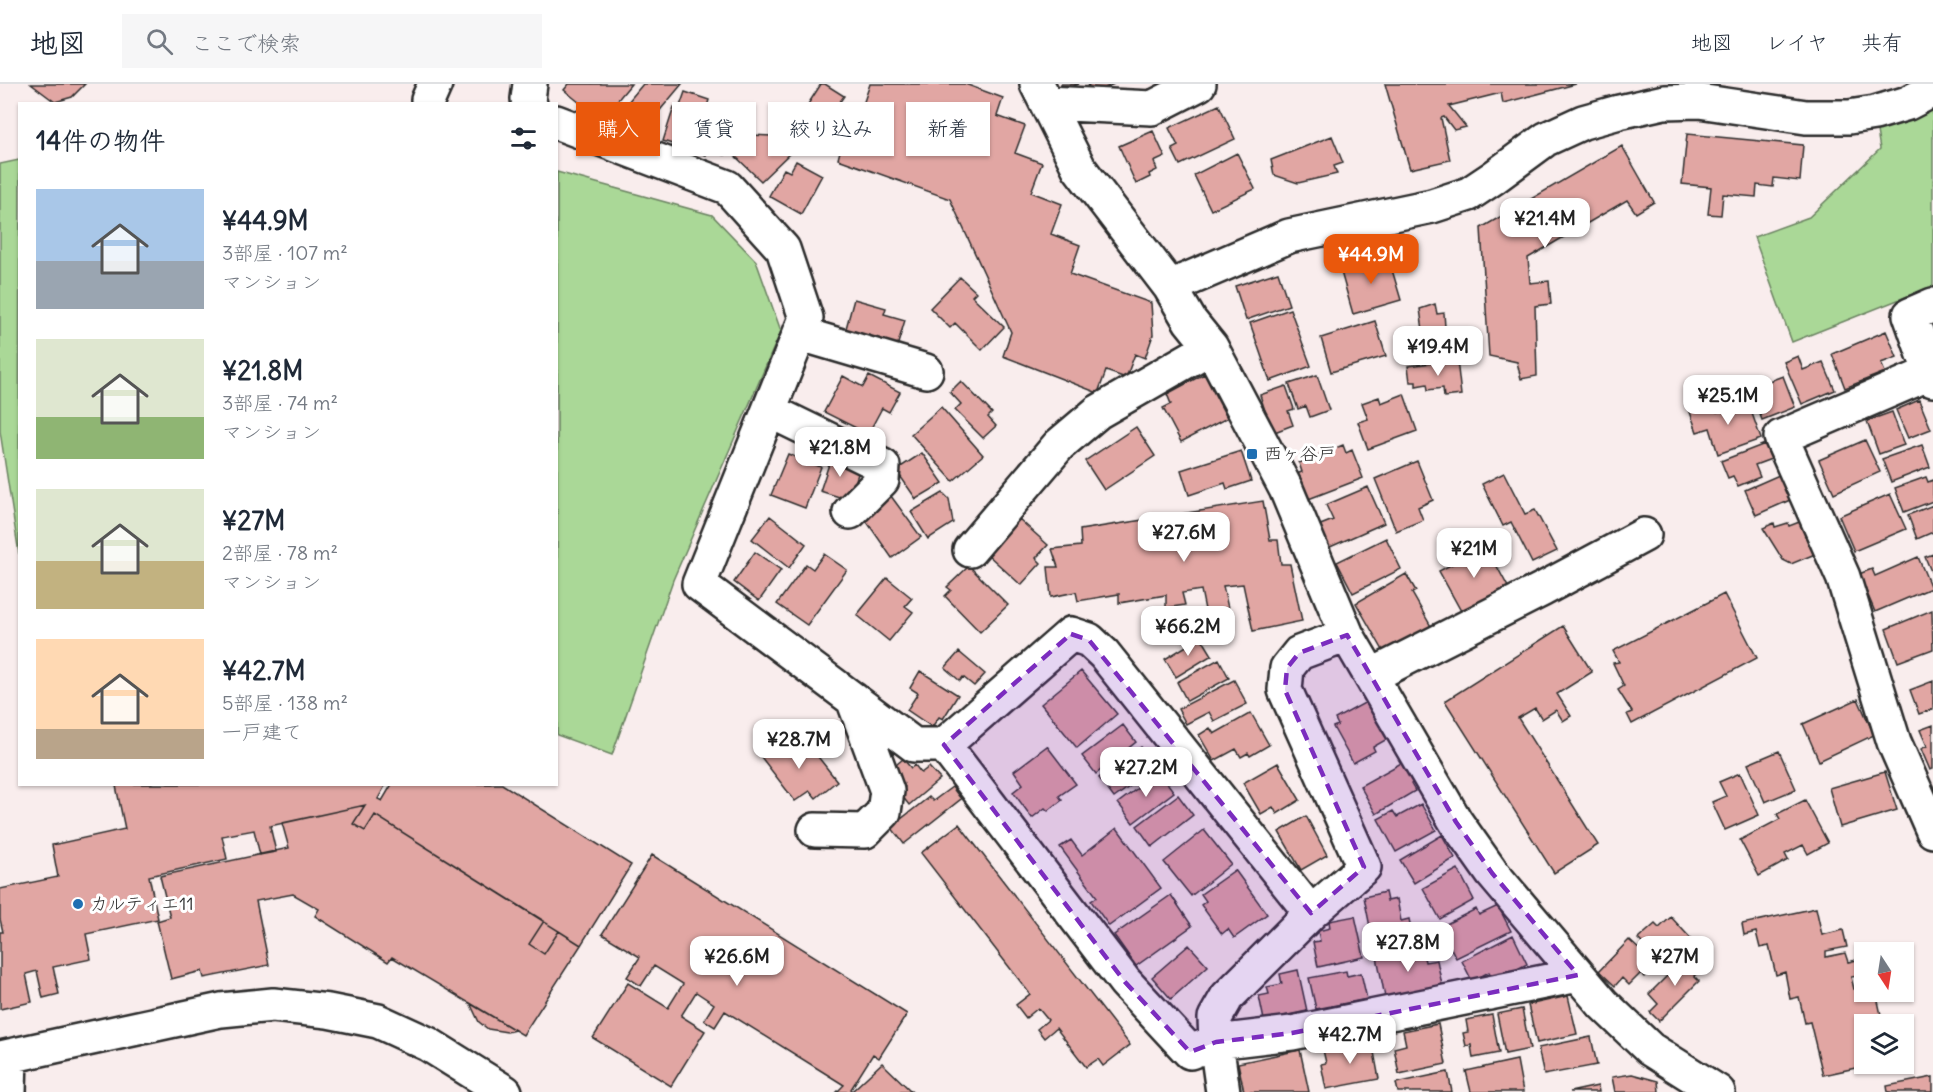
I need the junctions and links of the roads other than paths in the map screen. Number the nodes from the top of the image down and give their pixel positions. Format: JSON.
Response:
{"nodes":[{"id":1,"x":530,"y":84,"type":"edge"},
{"id":2,"x":1199,"y":84,"type":"edge"},
{"id":3,"x":1933,"y":90,"type":"edge"},
{"id":4,"x":1042,"y":93,"type":"edge"},
{"id":5,"x":529,"y":102,"type":"edge"},
{"id":6,"x":558,"y":123,"type":"edge"},
{"id":7,"x":1170,"y":287,"type":"junction"},
{"id":8,"x":1933,"y":305,"type":"edge"},
{"id":9,"x":801,"y":334,"type":"junction"},
{"id":10,"x":1210,"y":347,"type":"junction"},
{"id":11,"x":926,"y":370,"type":"dead end"},
{"id":12,"x":1931,"y":377,"type":"edge"},
{"id":13,"x":770,"y":411,"type":"junction"},
{"id":14,"x":850,"y":512,"type":"dead end"},
{"id":15,"x":1644,"y":535,"type":"dead end"},
{"id":16,"x":970,"y":550,"type":"dead end"},
{"id":17,"x":1347,"y":635,"type":"junction"},
{"id":18,"x":1371,"y":676,"type":"junction"},
{"id":19,"x":853,"y":699,"type":"junction"},
{"id":20,"x":944,"y":745,"type":"junction"},
{"id":21,"x":815,"y":830,"type":"dead end"},
{"id":22,"x":1933,"y":831,"type":"edge"},
{"id":23,"x":1311,"y":913,"type":"junction"},
{"id":24,"x":1578,"y":975,"type":"junction"},
{"id":25,"x":1216,"y":1042,"type":"junction"},
{"id":26,"x":5,"y":1057,"type":"edge"},
{"id":27,"x":9,"y":1092,"type":"edge"},
{"id":28,"x":505,"y":1092,"type":"edge"},
{"id":29,"x":1223,"y":1092,"type":"edge"},
{"id":30,"x":1718,"y":1092,"type":"edge"}],
"edges":[{"from":1,"to":5,"type":"street"},
{"from":2,"to":4,"type":"street"},
{"from":3,"to":7,"type":"street"},
{"from":4,"to":7,"type":"street"},
{"from":6,"to":9,"type":"street"},
{"from":7,"to":10,"type":"street"},
{"from":8,"to":12,"type":"street"},
{"from":9,"to":11,"type":"street"},
{"from":9,"to":13,"type":"street"},
{"from":10,"to":16,"type":"street"},
{"from":10,"to":17,"type":"street"},
{"from":12,"to":22,"type":"street"},
{"from":13,"to":14,"type":"street"},
{"from":13,"to":19,"type":"street"},
{"from":15,"to":18,"type":"street"},
{"from":17,"to":18,"type":"street"},
{"from":17,"to":23,"type":"street"},
{"from":18,"to":24,"type":"street"},
{"from":19,"to":20,"type":"street"},
{"from":19,"to":21,"type":"street"},
{"from":20,"to":23,"type":"street"},
{"from":20,"to":25,"type":"street"},
{"from":23,"to":25,"type":"street"},
{"from":24,"to":25,"type":"street"},
{"from":24,"to":30,"type":"street"},
{"from":25,"to":29,"type":"street"},
{"from":26,"to":27,"type":"street"},
{"from":26,"to":28,"type":"street"}]}
